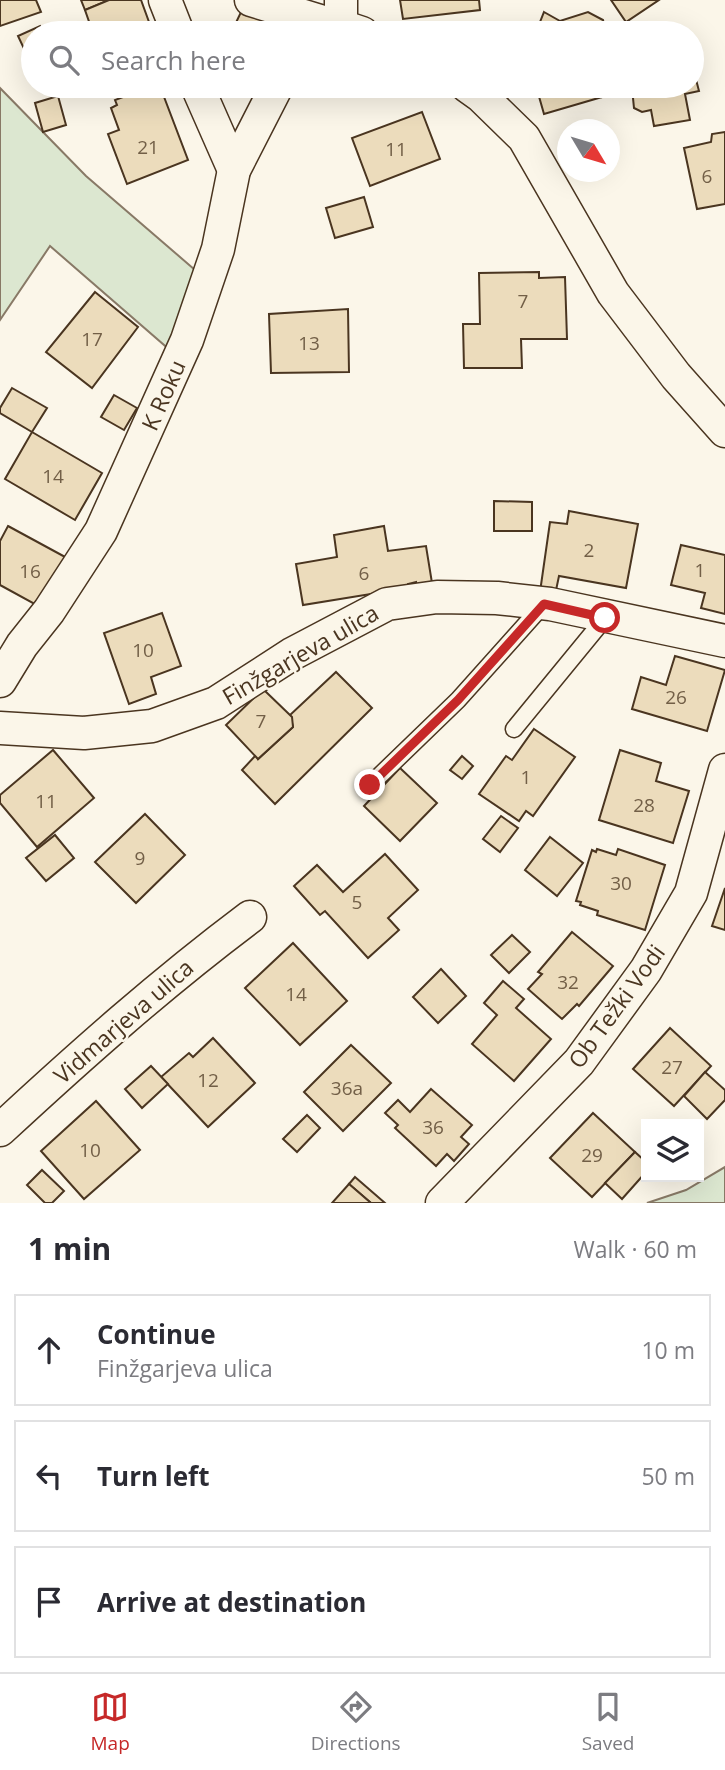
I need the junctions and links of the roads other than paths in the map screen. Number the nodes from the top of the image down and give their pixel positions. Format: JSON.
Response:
{"nodes":[{"id":1,"x":165,"y":0,"type":"edge"},
{"id":2,"x":251,"y":0,"type":"edge"},
{"id":3,"x":173,"y":21,"type":"edge"},
{"id":4,"x":328,"y":21,"type":"edge"},
{"id":5,"x":202,"y":98,"type":"edge"},
{"id":6,"x":271,"y":98,"type":"edge"},
{"id":7,"x":483,"y":98,"type":"edge"},
{"id":8,"x":234,"y":170,"type":"junction"},
{"id":9,"x":725,"y":431,"type":"edge"},
{"id":10,"x":544,"y":604,"type":"junction"},
{"id":11,"x":605,"y":618,"type":"junction"},
{"id":12,"x":725,"y":641,"type":"edge"},
{"id":13,"x":0,"y":681,"type":"edge"},
{"id":14,"x":0,"y":728,"type":"edge"},
{"id":15,"x":514,"y":729,"type":"dead end"},
{"id":16,"x":725,"y":771,"type":"edge"},
{"id":17,"x":370,"y":785,"type":"dead end"},
{"id":18,"x":250,"y":917,"type":"dead end"},
{"id":19,"x":0,"y":1130,"type":"edge"},
{"id":20,"x":442,"y":1203,"type":"edge"}],
"edges":[{"from":1,"to":3,"type":"street"},
{"from":2,"to":4,"type":"street"},
{"from":5,"to":8,"type":"street"},
{"from":6,"to":8,"type":"street","name":"K Roku"},
{"from":7,"to":9,"type":"street"},
{"from":8,"to":13,"type":"street","name":"K Roku"},
{"from":10,"to":11,"type":"street","name":"Finžgarjeva ulica"},
{"from":10,"to":14,"type":"street","name":"Finžgarjeva ulica"},
{"from":10,"to":17,"type":"lane"},
{"from":11,"to":12,"type":"street","name":"Finžgarjeva ulica"},
{"from":11,"to":15,"type":"lane"},
{"from":16,"to":20,"type":"street","name":"Ob Težki Vodi"},
{"from":18,"to":19,"type":"street","name":"Vidmarjeva ulica"}]}
